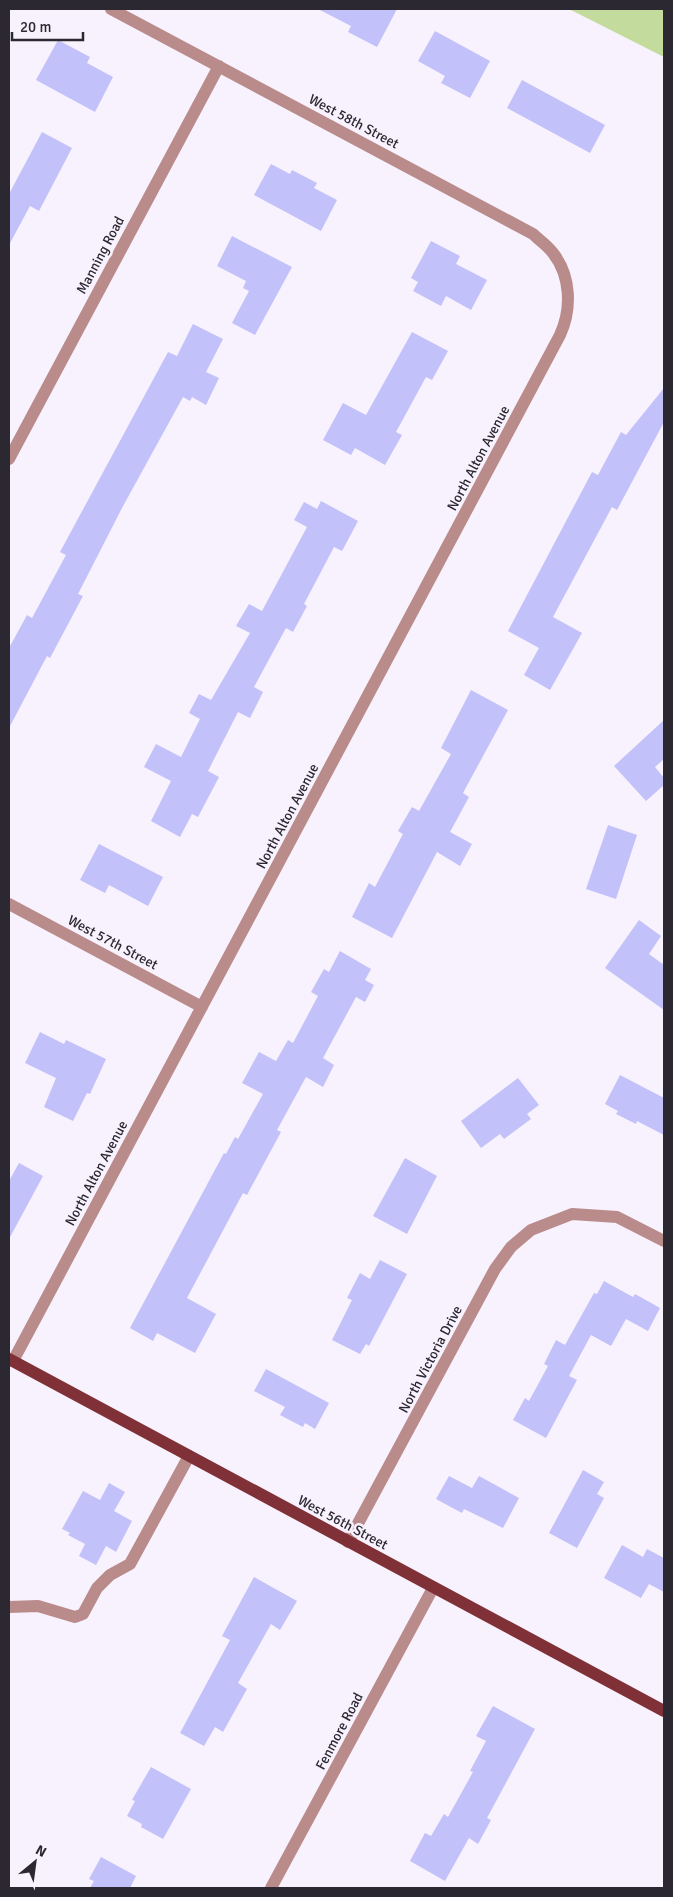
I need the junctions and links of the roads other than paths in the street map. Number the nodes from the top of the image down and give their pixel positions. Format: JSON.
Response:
{"nodes":[{"id":1,"x":111,"y":9,"type":"edge"},
{"id":2,"x":218,"y":66,"type":"junction"},
{"id":3,"x":566,"y":279,"type":"joint"},
{"id":4,"x":9,"y":459,"type":"edge"},
{"id":5,"x":9,"y":904,"type":"edge"},
{"id":6,"x":202,"y":1007,"type":"junction"},
{"id":7,"x":664,"y":1241,"type":"edge"},
{"id":8,"x":10,"y":1362,"type":"edge"},
{"id":9,"x":189,"y":1456,"type":"junction"},
{"id":10,"x":348,"y":1542,"type":"junction"},
{"id":11,"x":433,"y":1588,"type":"junction"},
{"id":12,"x":9,"y":1608,"type":"edge"},
{"id":13,"x":9,"y":1620,"type":"edge"},
{"id":14,"x":664,"y":1711,"type":"edge"},
{"id":15,"x":271,"y":1888,"type":"edge"}],
"edges":[{"from":1,"to":2,"type":"street","name":"West 58th Street"},
{"from":2,"to":3,"type":"street","name":"West 58th Street"},
{"from":2,"to":4,"type":"street","name":"Manning Road"},
{"from":3,"to":6,"type":"street","name":"North Alton Avenue"},
{"from":5,"to":6,"type":"street","name":"West 57th Street"},
{"from":6,"to":8,"type":"street","name":"North Alton Avenue"},
{"from":7,"to":10,"type":"street","name":"North Victoria Drive"},
{"from":8,"to":9,"type":"main road","name":"West 56th Street"},
{"from":9,"to":10,"type":"main road","name":"West 56th Street"},
{"from":9,"to":12,"type":"street"},
{"from":10,"to":11,"type":"main road","name":"West 56th Street"},
{"from":11,"to":14,"type":"main road","name":"West 56th Street"},
{"from":11,"to":15,"type":"street","name":"Fenmore Road"},
{"from":12,"to":13,"type":"street"}]}
